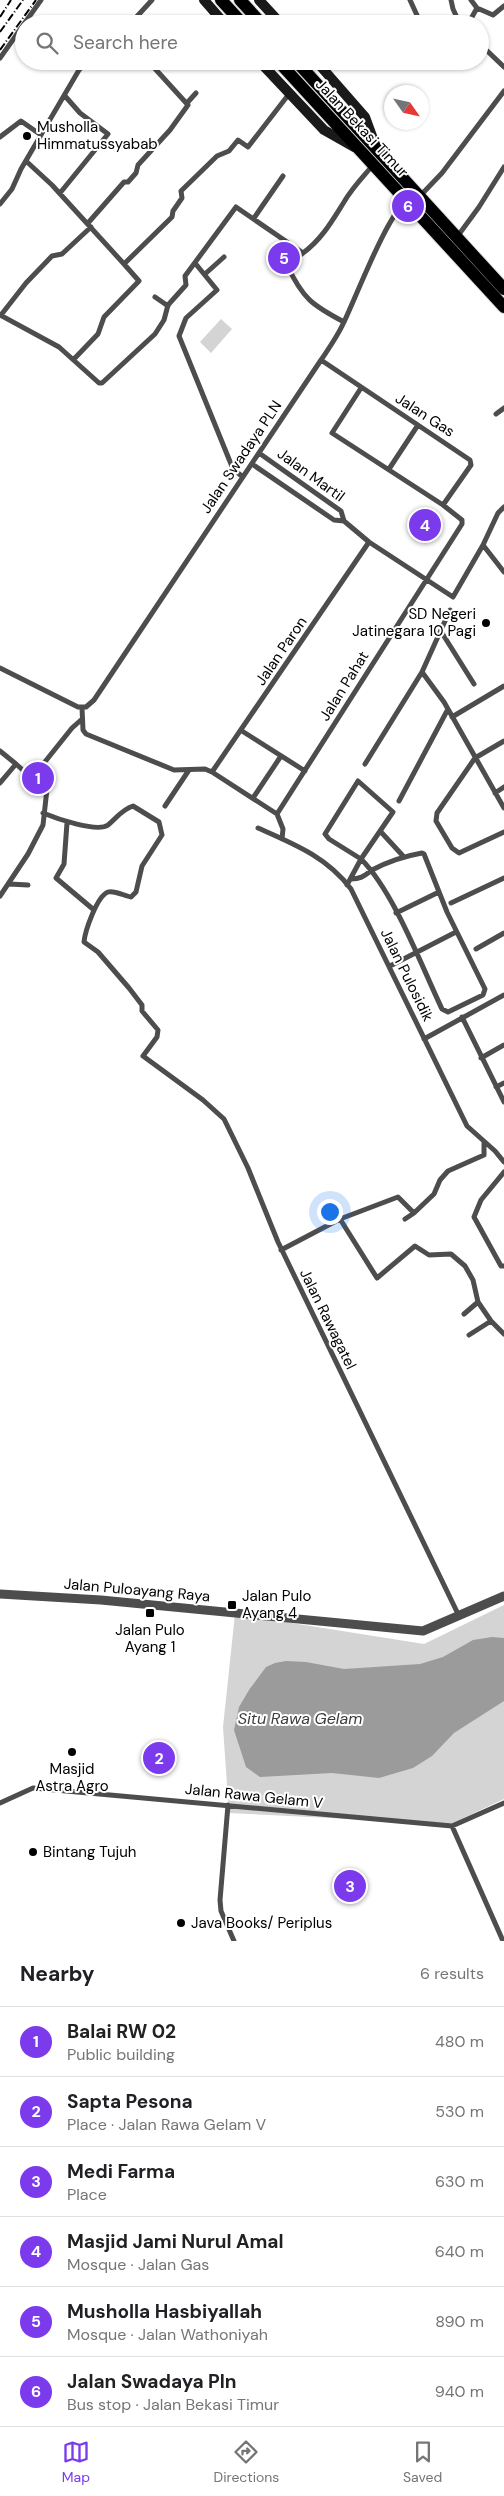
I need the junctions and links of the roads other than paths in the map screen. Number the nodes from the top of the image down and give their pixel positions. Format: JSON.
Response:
{"nodes":[{"id":1,"x":41,"y":0,"type":"edge"},
{"id":2,"x":152,"y":0,"type":"edge"},
{"id":3,"x":204,"y":0,"type":"edge"},
{"id":4,"x":221,"y":0,"type":"edge"},
{"id":5,"x":240,"y":0,"type":"edge"},
{"id":6,"x":258,"y":0,"type":"edge"},
{"id":7,"x":410,"y":0,"type":"edge"},
{"id":8,"x":451,"y":0,"type":"edge"},
{"id":9,"x":471,"y":0,"type":"edge"},
{"id":10,"x":504,"y":6,"type":"edge"},
{"id":11,"x":477,"y":8,"type":"junction"},
{"id":12,"x":30,"y":15,"type":"edge"},
{"id":13,"x":138,"y":15,"type":"edge"},
{"id":14,"x":217,"y":15,"type":"edge"},
{"id":15,"x":235,"y":15,"type":"edge"},
{"id":16,"x":254,"y":15,"type":"edge"},
{"id":17,"x":272,"y":15,"type":"edge"},
{"id":18,"x":417,"y":15,"type":"edge"},
{"id":19,"x":455,"y":15,"type":"edge"},
{"id":20,"x":473,"y":15,"type":"edge"},
{"id":21,"x":15,"y":37,"type":"edge"},
{"id":22,"x":489,"y":53,"type":"edge"},
{"id":23,"x":0,"y":58,"type":"edge"},
{"id":24,"x":504,"y":67,"type":"edge"},
{"id":25,"x":81,"y":70,"type":"edge"},
{"id":26,"x":156,"y":70,"type":"edge"},
{"id":27,"x":267,"y":70,"type":"edge"},
{"id":28,"x":286,"y":70,"type":"edge"},
{"id":29,"x":304,"y":70,"type":"edge"},
{"id":30,"x":324,"y":70,"type":"edge"},
{"id":31,"x":504,"y":91,"type":"edge"},
{"id":32,"x":196,"y":93,"type":"dead end"},
{"id":33,"x":289,"y":94,"type":"junction"},
{"id":34,"x":64,"y":96,"type":"junction"},
{"id":35,"x":186,"y":103,"type":"junction"},
{"id":36,"x":41,"y":135,"type":"junction"},
{"id":37,"x":0,"y":137,"type":"edge"},
{"id":38,"x":377,"y":150,"type":"junction"},
{"id":39,"x":361,"y":152,"type":"junction"},
{"id":40,"x":26,"y":161,"type":"junction"},
{"id":41,"x":373,"y":164,"type":"junction"},
{"id":42,"x":504,"y":167,"type":"edge"},
{"id":43,"x":283,"y":176,"type":"dead end"},
{"id":44,"x":60,"y":193,"type":"junction"},
{"id":45,"x":420,"y":197,"type":"junction"},
{"id":46,"x":402,"y":199,"type":"junction"},
{"id":47,"x":0,"y":204,"type":"edge"},
{"id":48,"x":254,"y":218,"type":"junction"},
{"id":49,"x":90,"y":225,"type":"junction"},
{"id":50,"x":456,"y":237,"type":"junction"},
{"id":51,"x":303,"y":253,"type":"junction"},
{"id":52,"x":224,"y":257,"type":"dead end"},
{"id":53,"x":195,"y":263,"type":"junction"},
{"id":54,"x":124,"y":264,"type":"junction"},
{"id":55,"x":205,"y":274,"type":"junction"},
{"id":56,"x":503,"y":287,"type":"edge"},
{"id":57,"x":155,"y":297,"type":"dead end"},
{"id":58,"x":168,"y":306,"type":"junction"},
{"id":59,"x":504,"y":307,"type":"edge"},
{"id":60,"x":1,"y":315,"type":"edge"},
{"id":61,"x":344,"y":322,"type":"junction"},
{"id":62,"x":74,"y":359,"type":"junction"},
{"id":63,"x":321,"y":360,"type":"junction"},
{"id":64,"x":361,"y":388,"type":"junction"},
{"id":65,"x":504,"y":408,"type":"edge"},
{"id":66,"x":496,"y":414,"type":"dead end"},
{"id":67,"x":418,"y":425,"type":"junction"},
{"id":68,"x":259,"y":453,"type":"junction"},
{"id":69,"x":252,"y":464,"type":"junction"},
{"id":70,"x":389,"y":469,"type":"junction"},
{"id":71,"x":243,"y":477,"type":"junction"},
{"id":72,"x":443,"y":504,"type":"junction"},
{"id":73,"x":504,"y":507,"type":"edge"},
{"id":74,"x":344,"y":521,"type":"junction"},
{"id":75,"x":369,"y":542,"type":"junction"},
{"id":76,"x":483,"y":544,"type":"junction"},
{"id":77,"x":504,"y":572,"type":"edge"},
{"id":78,"x":426,"y":580,"type":"junction"},
{"id":79,"x":450,"y":610,"type":"dead end"},
{"id":80,"x":442,"y":633,"type":"junction"},
{"id":81,"x":0,"y":668,"type":"edge"},
{"id":82,"x":422,"y":672,"type":"junction"},
{"id":83,"x":474,"y":684,"type":"dead end"},
{"id":84,"x":504,"y":686,"type":"edge"},
{"id":85,"x":82,"y":708,"type":"junction"},
{"id":86,"x":448,"y":709,"type":"junction"},
{"id":87,"x":452,"y":717,"type":"junction"},
{"id":88,"x":82,"y":720,"type":"junction"},
{"id":89,"x":242,"y":731,"type":"junction"},
{"id":90,"x":504,"y":741,"type":"edge"},
{"id":91,"x":0,"y":751,"type":"edge"},
{"id":92,"x":281,"y":756,"type":"junction"},
{"id":93,"x":475,"y":758,"type":"junction"},
{"id":94,"x":16,"y":764,"type":"junction"},
{"id":95,"x":365,"y":764,"type":"dead end"},
{"id":96,"x":189,"y":770,"type":"junction"},
{"id":97,"x":305,"y":771,"type":"junction"},
{"id":98,"x":212,"y":772,"type":"junction"},
{"id":99,"x":0,"y":783,"type":"edge"},
{"id":100,"x":504,"y":787,"type":"edge"},
{"id":101,"x":47,"y":789,"type":"junction"},
{"id":102,"x":495,"y":792,"type":"junction"},
{"id":103,"x":253,"y":798,"type":"junction"},
{"id":104,"x":399,"y":802,"type":"dead end"},
{"id":105,"x":165,"y":806,"type":"dead end"},
{"id":106,"x":504,"y":808,"type":"edge"},
{"id":107,"x":43,"y":813,"type":"junction"},
{"id":108,"x":277,"y":814,"type":"junction"},
{"id":109,"x":68,"y":823,"type":"junction"},
{"id":110,"x":258,"y":828,"type":"dead end"},
{"id":111,"x":382,"y":832,"type":"junction"},
{"id":112,"x":504,"y":832,"type":"edge"},
{"id":113,"x":282,"y":839,"type":"junction"},
{"id":114,"x":404,"y":857,"type":"junction"},
{"id":115,"x":361,"y":859,"type":"junction"},
{"id":116,"x":372,"y":870,"type":"junction"},
{"id":117,"x":504,"y":878,"type":"edge"},
{"id":118,"x":351,"y":879,"type":"junction"},
{"id":119,"x":9,"y":884,"type":"junction"},
{"id":120,"x":347,"y":884,"type":"junction"},
{"id":121,"x":28,"y":885,"type":"dead end"},
{"id":122,"x":439,"y":892,"type":"junction"},
{"id":123,"x":0,"y":896,"type":"edge"},
{"id":124,"x":451,"y":902,"type":"dead end"},
{"id":125,"x":94,"y":910,"type":"junction"},
{"id":126,"x":396,"y":913,"type":"junction"},
{"id":127,"x":456,"y":932,"type":"junction"},
{"id":128,"x":504,"y":933,"type":"edge"},
{"id":129,"x":476,"y":949,"type":"dead end"},
{"id":130,"x":415,"y":953,"type":"junction"},
{"id":131,"x":390,"y":966,"type":"junction"},
{"id":132,"x":504,"y":995,"type":"edge"},
{"id":133,"x":462,"y":1017,"type":"junction"},
{"id":134,"x":424,"y":1039,"type":"junction"},
{"id":135,"x":504,"y":1044,"type":"edge"},
{"id":136,"x":481,"y":1058,"type":"junction"},
{"id":137,"x":504,"y":1083,"type":"edge"},
{"id":138,"x":496,"y":1087,"type":"junction"},
{"id":139,"x":504,"y":1102,"type":"edge"},
{"id":140,"x":484,"y":1142,"type":"junction"},
{"id":141,"x":504,"y":1162,"type":"edge"},
{"id":142,"x":504,"y":1172,"type":"edge"},
{"id":143,"x":414,"y":1213,"type":"junction"},
{"id":144,"x":340,"y":1219,"type":"junction"},
{"id":145,"x":405,"y":1219,"type":"dead end"},
{"id":146,"x":282,"y":1250,"type":"junction"},
{"id":147,"x":504,"y":1266,"type":"edge"},
{"id":148,"x":478,"y":1302,"type":"junction"},
{"id":149,"x":464,"y":1314,"type":"dead end"},
{"id":150,"x":491,"y":1321,"type":"junction"},
{"id":151,"x":504,"y":1334,"type":"edge"},
{"id":152,"x":469,"y":1335,"type":"dead end"},
{"id":153,"x":0,"y":1594,"type":"edge"},
{"id":154,"x":504,"y":1596,"type":"edge"},
{"id":155,"x":459,"y":1616,"type":"junction"},
{"id":156,"x":0,"y":1803,"type":"edge"},
{"id":157,"x":504,"y":1803,"type":"edge"},
{"id":158,"x":228,"y":1805,"type":"junction"},
{"id":159,"x":452,"y":1826,"type":"junction"},
{"id":160,"x":234,"y":1941,"type":"edge"},
{"id":161,"x":503,"y":1941,"type":"edge"}],
"edges":[{"from":1,"to":12,"type":"street"},
{"from":2,"to":13,"type":"street"},
{"from":3,"to":14,"type":"main road"},
{"from":4,"to":15,"type":"main road"},
{"from":5,"to":16,"type":"main road"},
{"from":6,"to":17,"type":"main road"},
{"from":7,"to":18,"type":"street"},
{"from":8,"to":19,"type":"street"},
{"from":9,"to":11,"type":"street"},
{"from":10,"to":11,"type":"street"},
{"from":11,"to":20,"type":"street"},
{"from":21,"to":23,"type":"street"},
{"from":22,"to":24,"type":"street"},
{"from":25,"to":34,"type":"street"},
{"from":26,"to":35,"type":"street"},
{"from":27,"to":33,"type":"main road"},
{"from":28,"to":39,"type":"main road","name":"Jalan Bekasi Timur"},
{"from":29,"to":38,"type":"main road","name":"Jalan Bekasi Timur"},
{"from":30,"to":38,"type":"main road"},
{"from":31,"to":45,"type":"street"},
{"from":32,"to":35,"type":"street"},
{"from":33,"to":39,"type":"main road"},
{"from":33,"to":54,"type":"street"},
{"from":34,"to":36,"type":"street"},
{"from":34,"to":44,"type":"street"},
{"from":35,"to":49,"type":"street"},
{"from":36,"to":37,"type":"street"},
{"from":36,"to":40,"type":"street"},
{"from":38,"to":45,"type":"main road","name":"Jalan Bekasi Timur"},
{"from":39,"to":41,"type":"main road","name":"Jalan Bekasi Timur"},
{"from":40,"to":44,"type":"street"},
{"from":40,"to":47,"type":"street"},
{"from":41,"to":46,"type":"main road","name":"Jalan Bekasi Timur"},
{"from":41,"to":51,"type":"street"},
{"from":42,"to":50,"type":"street"},
{"from":43,"to":48,"type":"street"},
{"from":44,"to":49,"type":"street"},
{"from":45,"to":50,"type":"main road","name":"Jalan Bekasi Timur"},
{"from":46,"to":59,"type":"main road","name":"Jalan Bekasi Timur"},
{"from":46,"to":61,"type":"street","name":"Jalan Swadaya PLN"},
{"from":48,"to":51,"type":"street"},
{"from":48,"to":53,"type":"street"},
{"from":49,"to":54,"type":"street"},
{"from":49,"to":60,"type":"street"},
{"from":50,"to":56,"type":"main road","name":"Jalan Bekasi Timur"},
{"from":51,"to":61,"type":"street"},
{"from":52,"to":55,"type":"street"},
{"from":53,"to":55,"type":"street"},
{"from":53,"to":58,"type":"street"},
{"from":54,"to":62,"type":"street"},
{"from":55,"to":71,"type":"street"},
{"from":57,"to":58,"type":"street"},
{"from":58,"to":62,"type":"street"},
{"from":60,"to":62,"type":"street"},
{"from":61,"to":63,"type":"street","name":"Jalan Swadaya PLN"},
{"from":63,"to":64,"type":"street","name":"Jalan Gas"},
{"from":63,"to":68,"type":"street","name":"Jalan Swadaya PLN"},
{"from":64,"to":67,"type":"street","name":"Jalan Gas"},
{"from":64,"to":70,"type":"street"},
{"from":65,"to":66,"type":"street"},
{"from":67,"to":70,"type":"street"},
{"from":67,"to":72,"type":"street","name":"Jalan Gas"},
{"from":68,"to":69,"type":"street","name":"Jalan Swadaya PLN"},
{"from":68,"to":74,"type":"street","name":"Jalan Martil"},
{"from":69,"to":71,"type":"street","name":"Jalan Swadaya PLN"},
{"from":69,"to":74,"type":"street","name":"Jalan Martil"},
{"from":70,"to":72,"type":"street"},
{"from":71,"to":85,"type":"street","name":"Jalan Swadaya PLN"},
{"from":72,"to":78,"type":"street","name":"Jalan Pahat"},
{"from":73,"to":76,"type":"street"},
{"from":74,"to":75,"type":"street","name":"Jalan Martil"},
{"from":75,"to":78,"type":"street","name":"Jalan Martil"},
{"from":75,"to":89,"type":"street","name":"Jalan Paron"},
{"from":76,"to":77,"type":"street"},
{"from":76,"to":78,"type":"street","name":"Jalan Martil"},
{"from":78,"to":97,"type":"street","name":"Jalan Pahat"},
{"from":79,"to":80,"type":"street"},
{"from":80,"to":82,"type":"street"},
{"from":80,"to":83,"type":"street"},
{"from":81,"to":85,"type":"street"},
{"from":82,"to":86,"type":"street"},
{"from":82,"to":95,"type":"street"},
{"from":84,"to":87,"type":"street"},
{"from":85,"to":88,"type":"street"},
{"from":86,"to":87,"type":"street"},
{"from":86,"to":104,"type":"street"},
{"from":87,"to":93,"type":"street"},
{"from":88,"to":96,"type":"street"},
{"from":88,"to":101,"type":"street"},
{"from":89,"to":92,"type":"street"},
{"from":89,"to":98,"type":"street","name":"Jalan Paron"},
{"from":90,"to":93,"type":"street"},
{"from":91,"to":94,"type":"street"},
{"from":92,"to":97,"type":"street"},
{"from":92,"to":103,"type":"street"},
{"from":93,"to":102,"type":"street"},
{"from":93,"to":112,"type":"street"},
{"from":94,"to":99,"type":"street"},
{"from":94,"to":101,"type":"street"},
{"from":96,"to":98,"type":"street"},
{"from":96,"to":105,"type":"street"},
{"from":97,"to":108,"type":"street","name":"Jalan Pahat"},
{"from":98,"to":103,"type":"street"},
{"from":100,"to":102,"type":"street"},
{"from":101,"to":107,"type":"street"},
{"from":102,"to":106,"type":"street"},
{"from":103,"to":108,"type":"street"},
{"from":107,"to":109,"type":"street"},
{"from":107,"to":119,"type":"street"},
{"from":108,"to":113,"type":"street"},
{"from":109,"to":125,"type":"street"},
{"from":109,"to":125,"type":"street"},
{"from":110,"to":113,"type":"street","name":"Jalan Pulosidik"},
{"from":111,"to":114,"type":"street"},
{"from":111,"to":115,"type":"street"},
{"from":111,"to":115,"type":"street"},
{"from":113,"to":120,"type":"street","name":"Jalan Pulosidik"},
{"from":114,"to":116,"type":"street"},
{"from":114,"to":122,"type":"street"},
{"from":115,"to":116,"type":"street"},
{"from":115,"to":118,"type":"street"},
{"from":116,"to":118,"type":"street"},
{"from":116,"to":126,"type":"street"},
{"from":117,"to":124,"type":"street"},
{"from":118,"to":120,"type":"street"},
{"from":119,"to":121,"type":"street"},
{"from":119,"to":123,"type":"street"},
{"from":120,"to":131,"type":"street","name":"Jalan Pulosidik"},
{"from":122,"to":126,"type":"street"},
{"from":122,"to":127,"type":"street"},
{"from":125,"to":146,"type":"street","name":"Jalan Rawagatel"},
{"from":126,"to":130,"type":"street"},
{"from":127,"to":130,"type":"street"},
{"from":127,"to":130,"type":"street"},
{"from":128,"to":129,"type":"street"},
{"from":130,"to":131,"type":"street"},
{"from":131,"to":134,"type":"street","name":"Jalan Pulosidik"},
{"from":132,"to":133,"type":"street"},
{"from":133,"to":134,"type":"street"},
{"from":133,"to":136,"type":"street"},
{"from":134,"to":140,"type":"street","name":"Jalan Pulosidik"},
{"from":135,"to":136,"type":"street"},
{"from":136,"to":138,"type":"street"},
{"from":137,"to":138,"type":"street"},
{"from":138,"to":139,"type":"street"},
{"from":140,"to":141,"type":"street","name":"Jalan Pulosidik"},
{"from":140,"to":143,"type":"street"},
{"from":142,"to":147,"type":"street"},
{"from":143,"to":144,"type":"street"},
{"from":143,"to":145,"type":"street"},
{"from":144,"to":146,"type":"street"},
{"from":144,"to":148,"type":"street"},
{"from":146,"to":155,"type":"street","name":"Jalan Rawagatel"},
{"from":148,"to":149,"type":"street"},
{"from":148,"to":150,"type":"street"},
{"from":150,"to":151,"type":"street"},
{"from":150,"to":152,"type":"street"},
{"from":153,"to":155,"type":"street","name":"Jalan Puloayang Raya"},
{"from":154,"to":155,"type":"street","name":"Jalan Puloayang Raya"},
{"from":156,"to":158,"type":"street","name":"Jalan Rawa Gelam V"},
{"from":157,"to":159,"type":"street","name":"Jalan Rawa Gelam V"},
{"from":158,"to":159,"type":"street","name":"Jalan Rawa Gelam V"},
{"from":158,"to":160,"type":"street"},
{"from":159,"to":161,"type":"street"}]}
